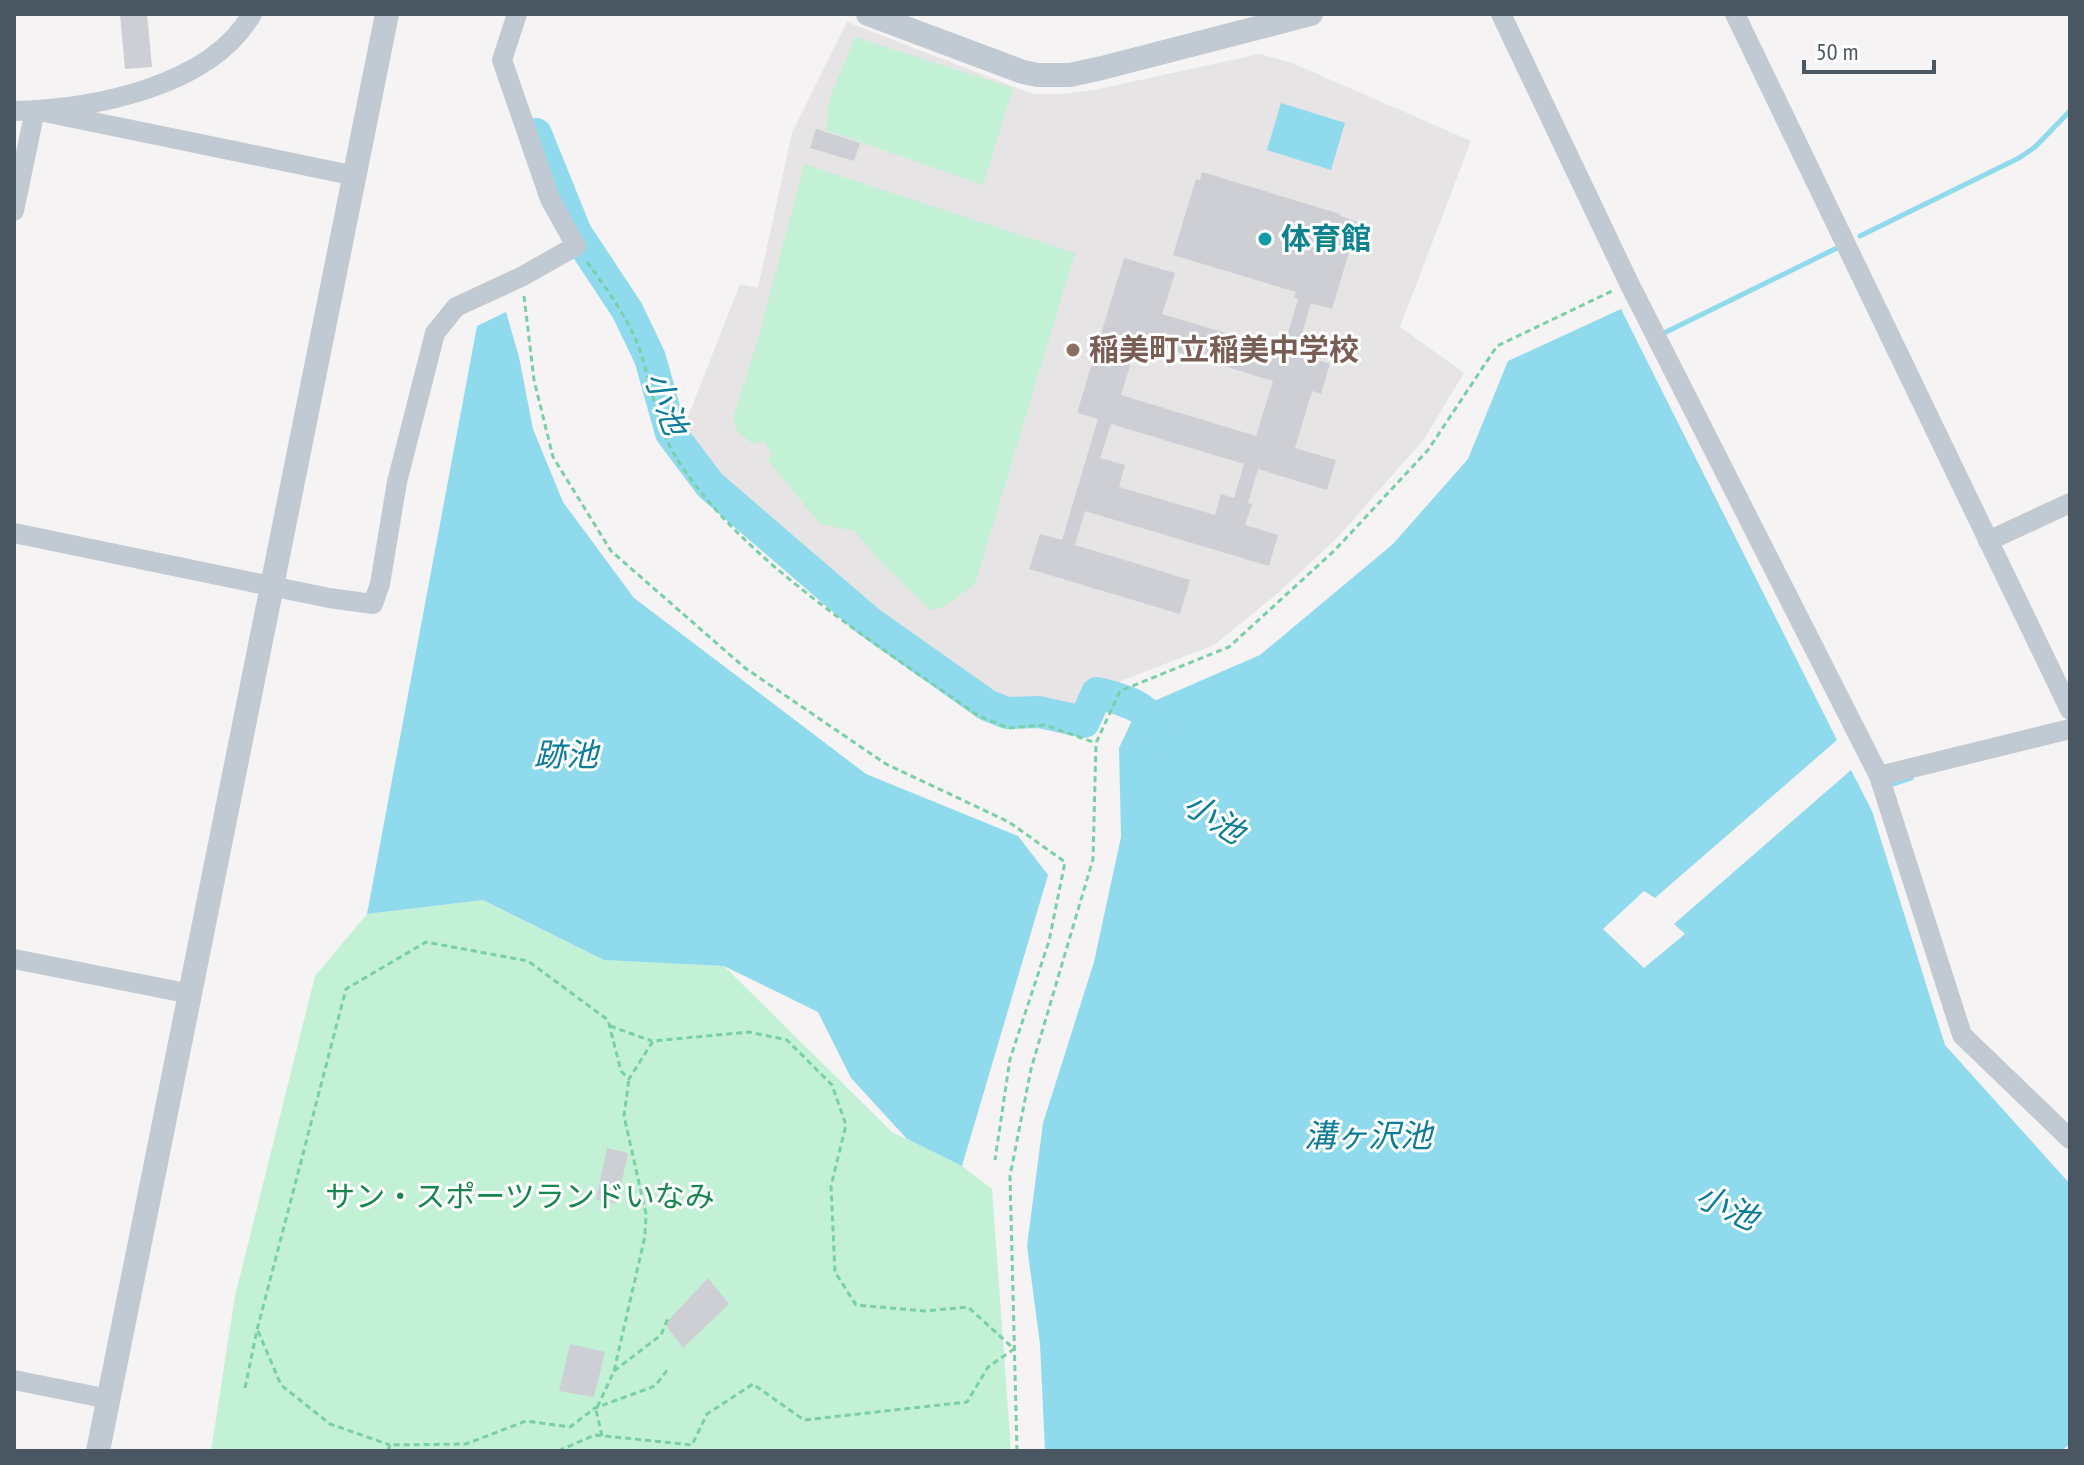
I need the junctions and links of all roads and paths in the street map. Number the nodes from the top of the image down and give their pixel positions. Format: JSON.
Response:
{"nodes":[{"id":1,"x":252,"y":14,"type":"edge"},
{"id":2,"x":387,"y":14,"type":"edge"},
{"id":3,"x":517,"y":14,"type":"edge"},
{"id":4,"x":868,"y":14,"type":"edge"},
{"id":5,"x":1311,"y":14,"type":"edge"},
{"id":6,"x":1501,"y":14,"type":"edge"},
{"id":7,"x":1735,"y":14,"type":"edge"},
{"id":8,"x":35,"y":110,"type":"junction"},
{"id":9,"x":14,"y":111,"type":"edge"},
{"id":10,"x":356,"y":176,"type":"junction"},
{"id":11,"x":14,"y":211,"type":"edge"},
{"id":12,"x":576,"y":246,"type":"junction"},
{"id":13,"x":521,"y":277,"type":"junction"},
{"id":14,"x":1629,"y":283,"type":"junction"},
{"id":15,"x":2070,"y":503,"type":"edge"},
{"id":16,"x":14,"y":533,"type":"edge"},
{"id":17,"x":1988,"y":541,"type":"junction"},
{"id":18,"x":273,"y":585,"type":"junction"},
{"id":19,"x":2070,"y":710,"type":"edge"},
{"id":20,"x":2070,"y":729,"type":"edge"},
{"id":21,"x":1096,"y":743,"type":"junction"},
{"id":22,"x":1879,"y":776,"type":"junction"},
{"id":23,"x":14,"y":959,"type":"edge"},
{"id":24,"x":191,"y":994,"type":"junction"},
{"id":25,"x":610,"y":1026,"type":"junction"},
{"id":26,"x":653,"y":1041,"type":"junction"},
{"id":27,"x":629,"y":1079,"type":"junction"},
{"id":28,"x":2070,"y":1139,"type":"edge"},
{"id":29,"x":995,"y":1160,"type":"dead end"},
{"id":30,"x":668,"y":1318,"type":"dead end"},
{"id":31,"x":257,"y":1330,"type":"junction"},
{"id":32,"x":1014,"y":1349,"type":"junction"},
{"id":33,"x":668,"y":1369,"type":"dead end"},
{"id":34,"x":614,"y":1371,"type":"junction"},
{"id":35,"x":14,"y":1380,"type":"edge"},
{"id":36,"x":245,"y":1388,"type":"dead end"},
{"id":37,"x":109,"y":1399,"type":"junction"},
{"id":38,"x":596,"y":1410,"type":"junction"},
{"id":39,"x":602,"y":1437,"type":"junction"},
{"id":40,"x":390,"y":1445,"type":"junction"},
{"id":41,"x":98,"y":1451,"type":"edge"},
{"id":42,"x":388,"y":1451,"type":"edge"},
{"id":43,"x":558,"y":1451,"type":"edge"},
{"id":44,"x":1017,"y":1451,"type":"edge"}],
"edges":[{"from":1,"to":8,"type":"street"},
{"from":2,"to":10,"type":"street"},
{"from":3,"to":12,"type":"street"},
{"from":4,"to":5,"type":"street"},
{"from":6,"to":14,"type":"street"},
{"from":7,"to":17,"type":"street"},
{"from":8,"to":9,"type":"street"},
{"from":8,"to":10,"type":"street"},
{"from":8,"to":11,"type":"street"},
{"from":10,"to":18,"type":"street"},
{"from":12,"to":13,"type":"street"},
{"from":12,"to":21,"type":"path"},
{"from":13,"to":18,"type":"street"},
{"from":13,"to":29,"type":"path"},
{"from":14,"to":21,"type":"path"},
{"from":14,"to":22,"type":"street"},
{"from":15,"to":17,"type":"street"},
{"from":16,"to":18,"type":"street"},
{"from":17,"to":19,"type":"street"},
{"from":18,"to":24,"type":"street"},
{"from":20,"to":22,"type":"street"},
{"from":21,"to":32,"type":"path"},
{"from":22,"to":28,"type":"street"},
{"from":23,"to":24,"type":"street"},
{"from":24,"to":37,"type":"street"},
{"from":25,"to":26,"type":"path"},
{"from":25,"to":27,"type":"path"},
{"from":25,"to":31,"type":"path"},
{"from":26,"to":27,"type":"path"},
{"from":26,"to":32,"type":"path"},
{"from":27,"to":34,"type":"path"},
{"from":30,"to":34,"type":"path"},
{"from":31,"to":36,"type":"path"},
{"from":31,"to":40,"type":"path"},
{"from":32,"to":39,"type":"path"},
{"from":32,"to":44,"type":"path"},
{"from":33,"to":38,"type":"path"},
{"from":34,"to":38,"type":"path"},
{"from":35,"to":37,"type":"street"},
{"from":37,"to":41,"type":"street"},
{"from":38,"to":39,"type":"path"},
{"from":38,"to":40,"type":"path"},
{"from":39,"to":43,"type":"path"},
{"from":40,"to":42,"type":"path"}]}
